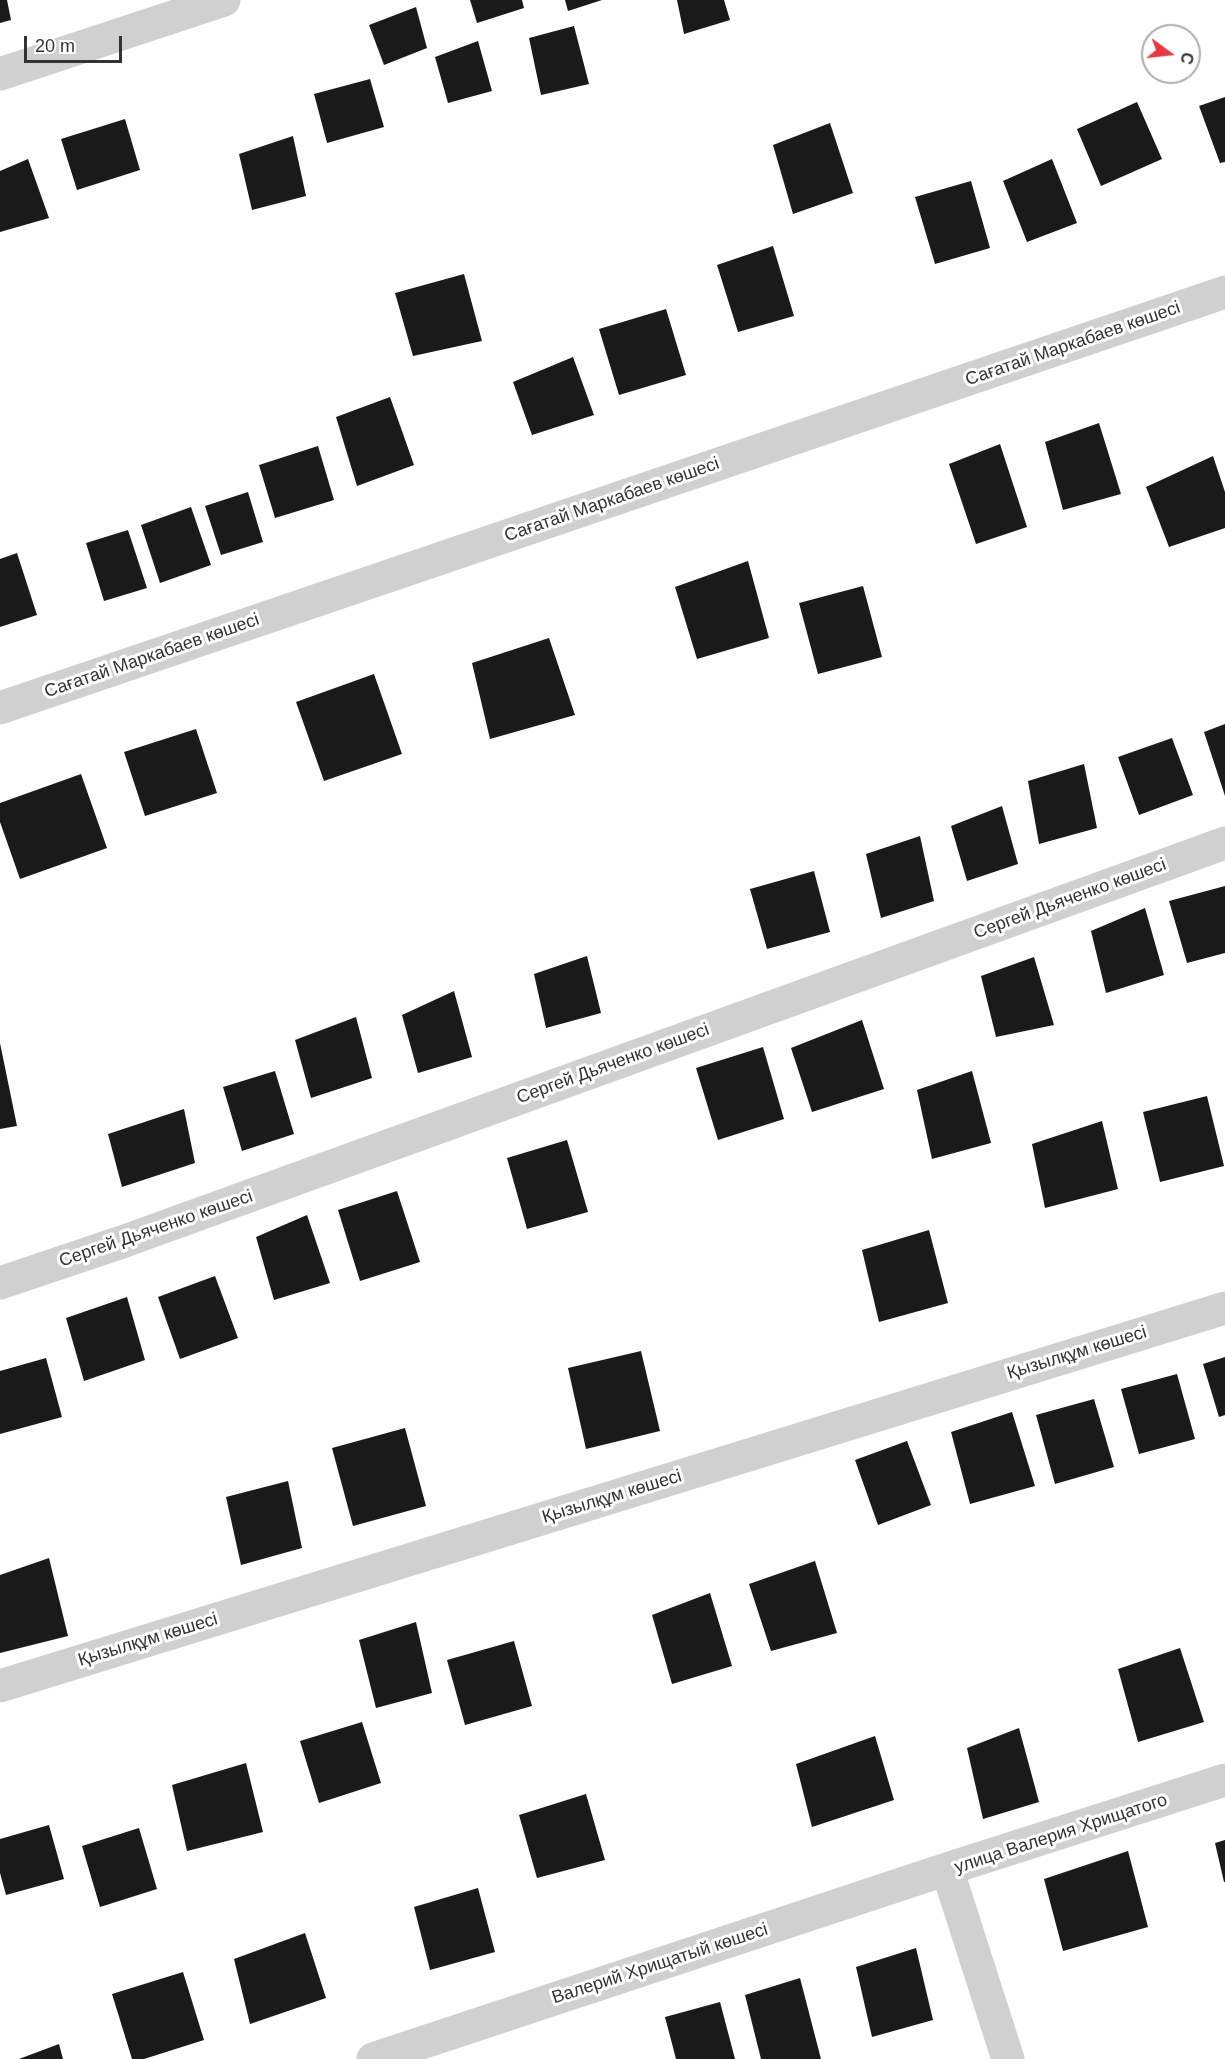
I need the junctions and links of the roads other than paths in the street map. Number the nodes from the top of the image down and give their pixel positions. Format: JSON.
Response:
{"nodes":[{"id":1,"x":224,"y":0,"type":"edge"},
{"id":2,"x":0,"y":74,"type":"edge"},
{"id":3,"x":1225,"y":292,"type":"edge"},
{"id":4,"x":0,"y":708,"type":"edge"},
{"id":5,"x":1225,"y":843,"type":"edge"},
{"id":6,"x":0,"y":1283,"type":"edge"},
{"id":7,"x":1225,"y":1308,"type":"edge"},
{"id":8,"x":0,"y":1686,"type":"edge"},
{"id":9,"x":1225,"y":1780,"type":"edge"},
{"id":10,"x":947,"y":1869,"type":"junction"},
{"id":11,"x":373,"y":2059,"type":"edge"},
{"id":12,"x":1008,"y":2059,"type":"edge"}],
"edges":[{"from":1,"to":2,"type":"street"},
{"from":3,"to":4,"type":"street","name":"Сағатай Маркабаев көшесі"},
{"from":5,"to":6,"type":"street","name":"Сергей Дьяченко көшесі"},
{"from":7,"to":8,"type":"street","name":"Қызылқұм көшесі"},
{"from":9,"to":10,"type":"street","name":"улица Валерия Хрищатого"},
{"from":10,"to":11,"type":"street","name":"Валерий Хрищатый көшесі"},
{"from":10,"to":12,"type":"street","name":"улица Валерия Хрищатого"}]}
